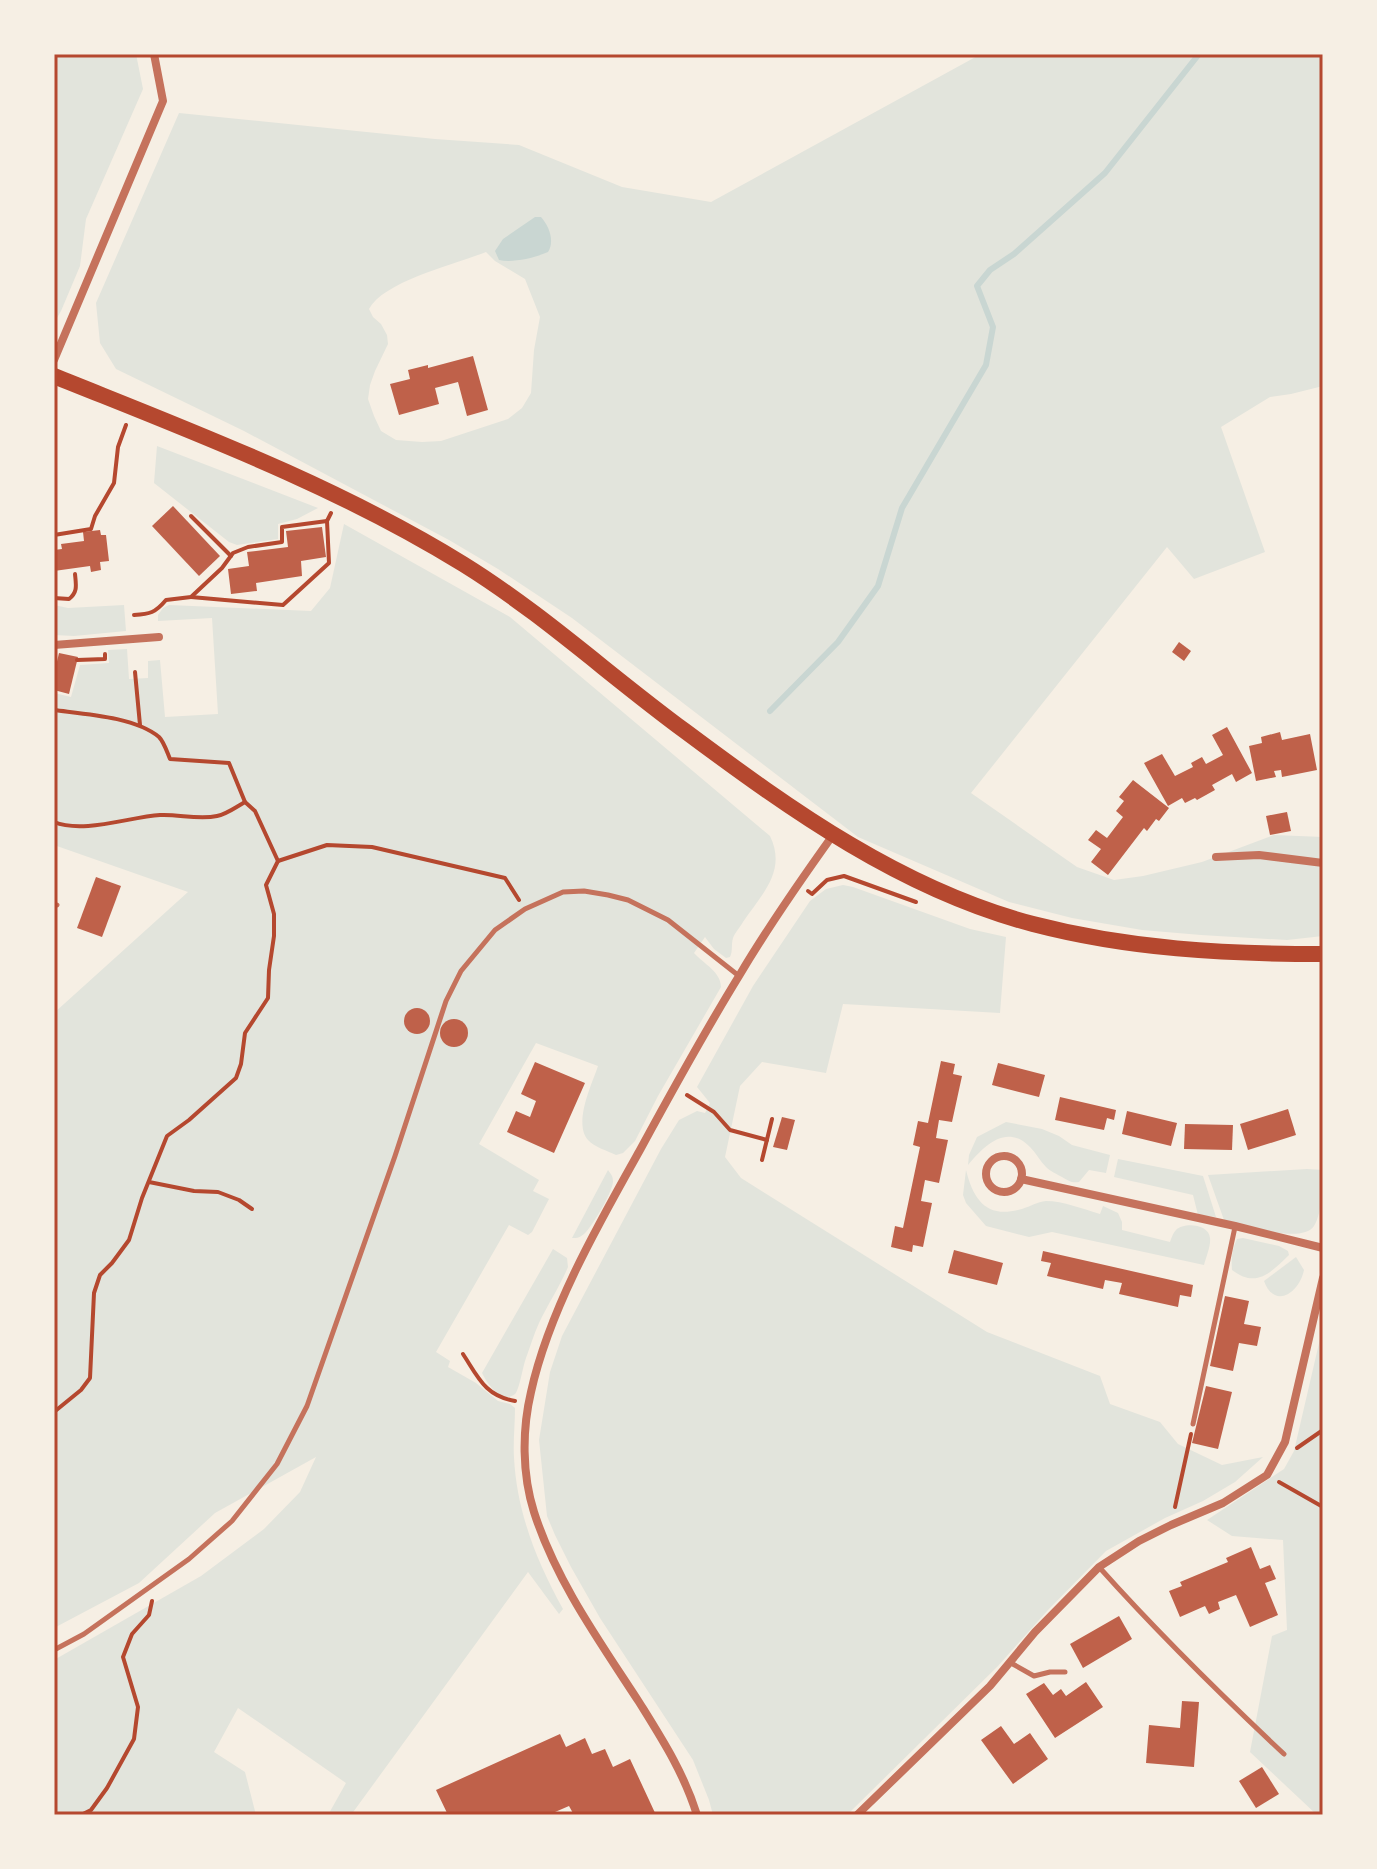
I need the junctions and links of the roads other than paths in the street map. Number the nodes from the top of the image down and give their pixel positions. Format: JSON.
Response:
{"nodes":[{"id":1,"x":154,"y":54,"type":"edge"},
{"id":2,"x":54,"y":360,"type":"edge"},
{"id":3,"x":54,"y":376,"type":"edge"},
{"id":4,"x":159,"y":637,"type":"dead end"},
{"id":5,"x":54,"y":645,"type":"edge"},
{"id":6,"x":834,"y":834,"type":"junction"},
{"id":7,"x":1216,"y":857,"type":"dead end"},
{"id":8,"x":1323,"y":863,"type":"edge"},
{"id":9,"x":1323,"y":954,"type":"edge"},
{"id":10,"x":739,"y":976,"type":"junction"},
{"id":11,"x":1021,"y":1179,"type":"junction"},
{"id":12,"x":1235,"y":1226,"type":"junction"},
{"id":13,"x":1323,"y":1248,"type":"edge"},
{"id":14,"x":1323,"y":1278,"type":"edge"},
{"id":15,"x":1193,"y":1424,"type":"road end"},
{"id":16,"x":1099,"y":1567,"type":"junction"},
{"id":17,"x":54,"y":1650,"type":"edge"},
{"id":18,"x":1010,"y":1662,"type":"junction"},
{"id":19,"x":1065,"y":1672,"type":"dead end"},
{"id":20,"x":1284,"y":1754,"type":"dead end"},
{"id":21,"x":697,"y":1815,"type":"edge"},
{"id":22,"x":857,"y":1815,"type":"edge"}],
"edges":[{"from":1,"to":2,"type":"street"},
{"from":3,"to":6,"type":"main road"},
{"from":4,"to":5,"type":"street"},
{"from":6,"to":9,"type":"main road"},
{"from":6,"to":10,"type":"street"},
{"from":7,"to":8,"type":"street"},
{"from":10,"to":17,"type":"lane"},
{"from":10,"to":21,"type":"street"},
{"from":11,"to":11,"type":"street"},
{"from":11,"to":12,"type":"street"},
{"from":12,"to":13,"type":"street"},
{"from":12,"to":15,"type":"lane"},
{"from":14,"to":16,"type":"street"},
{"from":16,"to":18,"type":"street"},
{"from":16,"to":20,"type":"lane"},
{"from":18,"to":19,"type":"lane"},
{"from":18,"to":22,"type":"street"}]}
